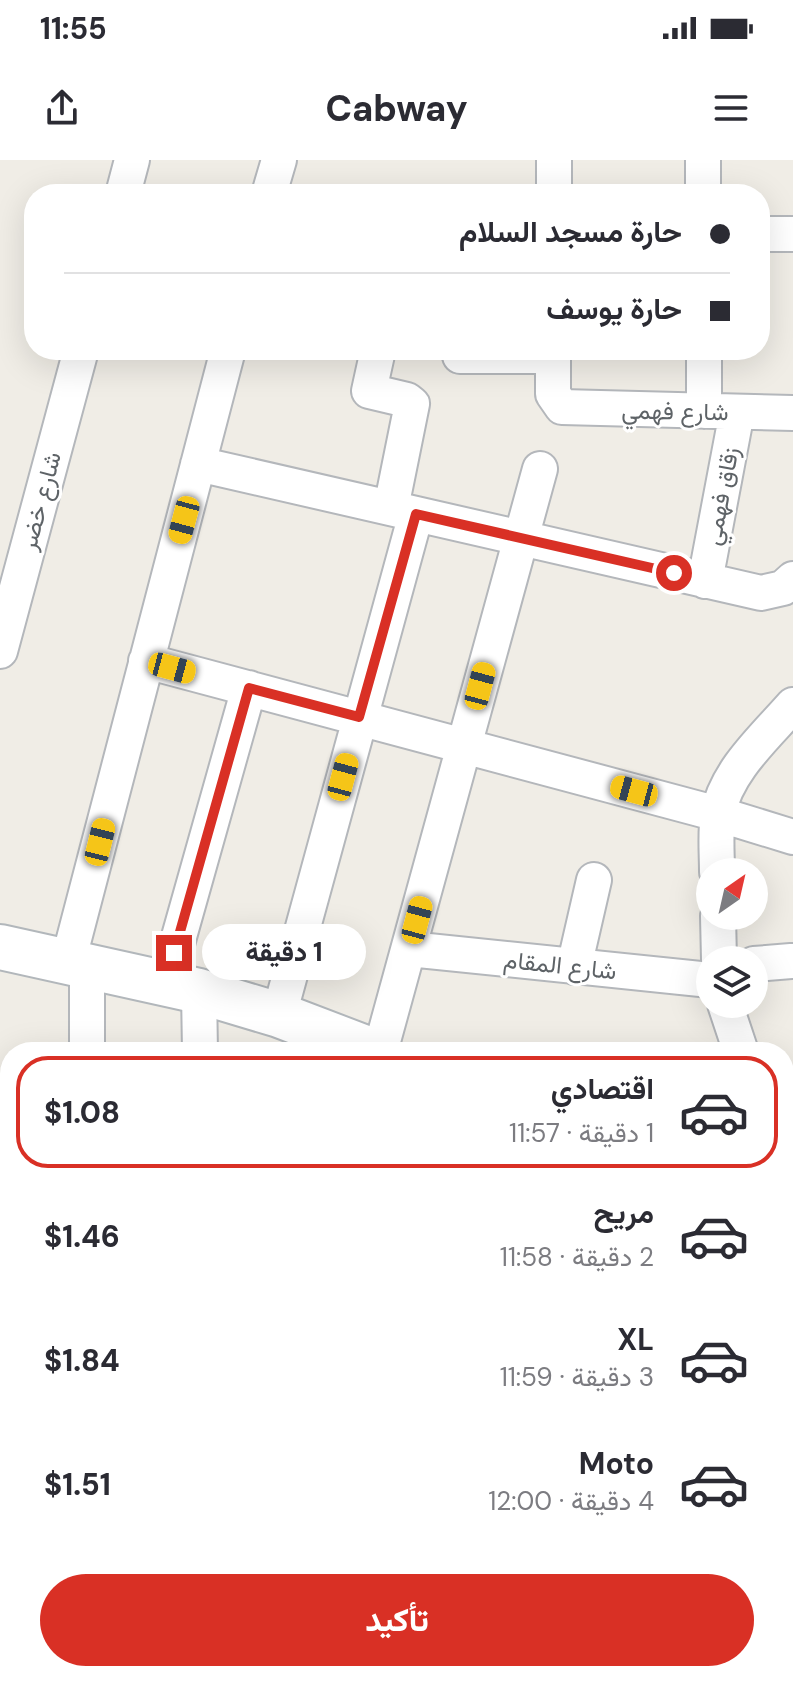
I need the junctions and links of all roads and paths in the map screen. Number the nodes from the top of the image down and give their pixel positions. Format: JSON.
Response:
{"nodes":[{"id":1,"x":132,"y":160,"type":"edge"},
{"id":2,"x":279,"y":160,"type":"edge"},
{"id":3,"x":554,"y":160,"type":"edge"},
{"id":4,"x":703,"y":160,"type":"edge"},
{"id":5,"x":126,"y":184,"type":"edge"},
{"id":6,"x":272,"y":184,"type":"edge"},
{"id":7,"x":554,"y":184,"type":"edge"},
{"id":8,"x":703,"y":184,"type":"edge"},
{"id":9,"x":770,"y":234,"type":"edge"},
{"id":10,"x":793,"y":234,"type":"edge"},
{"id":11,"x":78,"y":360,"type":"edge"},
{"id":12,"x":225,"y":360,"type":"edge"},
{"id":13,"x":376,"y":360,"type":"edge"},
{"id":14,"x":553,"y":360,"type":"edge"},
{"id":15,"x":707,"y":360,"type":"edge"},
{"id":16,"x":721,"y":412,"type":"junction"},
{"id":17,"x":793,"y":413,"type":"edge"},
{"id":18,"x":198,"y":464,"type":"junction"},
{"id":19,"x":540,"y":469,"type":"dead end"},
{"id":20,"x":403,"y":511,"type":"junction"},
{"id":21,"x":521,"y":538,"type":"junction"},
{"id":22,"x":793,"y":579,"type":"edge"},
{"id":23,"x":705,"y":581,"type":"junction"},
{"id":24,"x":0,"y":651,"type":"edge"},
{"id":25,"x":146,"y":661,"type":"junction"},
{"id":26,"x":249,"y":688,"type":"junction"},
{"id":27,"x":793,"y":705,"type":"edge"},
{"id":28,"x":359,"y":717,"type":"junction"},
{"id":29,"x":464,"y":746,"type":"junction"},
{"id":30,"x":718,"y":814,"type":"junction"},
{"id":31,"x":793,"y":837,"type":"edge"},
{"id":32,"x":717,"y":858,"type":"edge"},
{"id":33,"x":594,"y":880,"type":"dead end"},
{"id":34,"x":0,"y":947,"type":"edge"},
{"id":35,"x":409,"y":949,"type":"junction"},
{"id":36,"x":791,"y":961,"type":"edge"},
{"id":37,"x":768,"y":963,"type":"edge"},
{"id":38,"x":78,"y":965,"type":"junction"},
{"id":39,"x":574,"y":967,"type":"junction"},
{"id":40,"x":696,"y":979,"type":"edge"},
{"id":41,"x":182,"y":987,"type":"junction"},
{"id":42,"x":279,"y":1015,"type":"junction"},
{"id":43,"x":730,"y":1018,"type":"edge"},
{"id":44,"x":86,"y":1042,"type":"edge"},
{"id":45,"x":197,"y":1042,"type":"edge"},
{"id":46,"x":328,"y":1042,"type":"edge"},
{"id":47,"x":381,"y":1042,"type":"edge"},
{"id":48,"x":738,"y":1042,"type":"edge"}],
"edges":[{"from":1,"to":5,"type":"street"},
{"from":2,"to":6,"type":"street"},
{"from":3,"to":7,"type":"street"},
{"from":4,"to":8,"type":"street"},
{"from":9,"to":10,"type":"street"},
{"from":11,"to":24,"type":"street","name":"شارع خضر"},
{"from":12,"to":18,"type":"street"},
{"from":13,"to":20,"type":"street"},
{"from":14,"to":16,"type":"street","name":"شارع فهمي"},
{"from":15,"to":16,"type":"street","name":"زقاق فهمي"},
{"from":16,"to":17,"type":"street","name":"شارع فهمي"},
{"from":16,"to":23,"type":"street","name":"زقاق فهمي"},
{"from":18,"to":20,"type":"street"},
{"from":18,"to":25,"type":"street"},
{"from":19,"to":21,"type":"street"},
{"from":20,"to":21,"type":"street"},
{"from":20,"to":28,"type":"street"},
{"from":21,"to":23,"type":"street"},
{"from":21,"to":29,"type":"street"},
{"from":22,"to":23,"type":"street"},
{"from":25,"to":26,"type":"street"},
{"from":25,"to":38,"type":"street"},
{"from":26,"to":28,"type":"street"},
{"from":26,"to":41,"type":"street"},
{"from":27,"to":30,"type":"street"},
{"from":28,"to":29,"type":"street"},
{"from":28,"to":42,"type":"street"},
{"from":29,"to":30,"type":"street"},
{"from":29,"to":35,"type":"street"},
{"from":30,"to":31,"type":"street"},
{"from":30,"to":32,"type":"street"},
{"from":33,"to":39,"type":"street"},
{"from":34,"to":38,"type":"street"},
{"from":35,"to":39,"type":"street","name":"شارع المقام"},
{"from":35,"to":47,"type":"street"},
{"from":36,"to":37,"type":"street"},
{"from":38,"to":41,"type":"street"},
{"from":38,"to":44,"type":"street"},
{"from":39,"to":40,"type":"street","name":"شارع المقام"},
{"from":41,"to":42,"type":"street"},
{"from":41,"to":45,"type":"street"},
{"from":42,"to":46,"type":"street"},
{"from":43,"to":48,"type":"street"}]}
